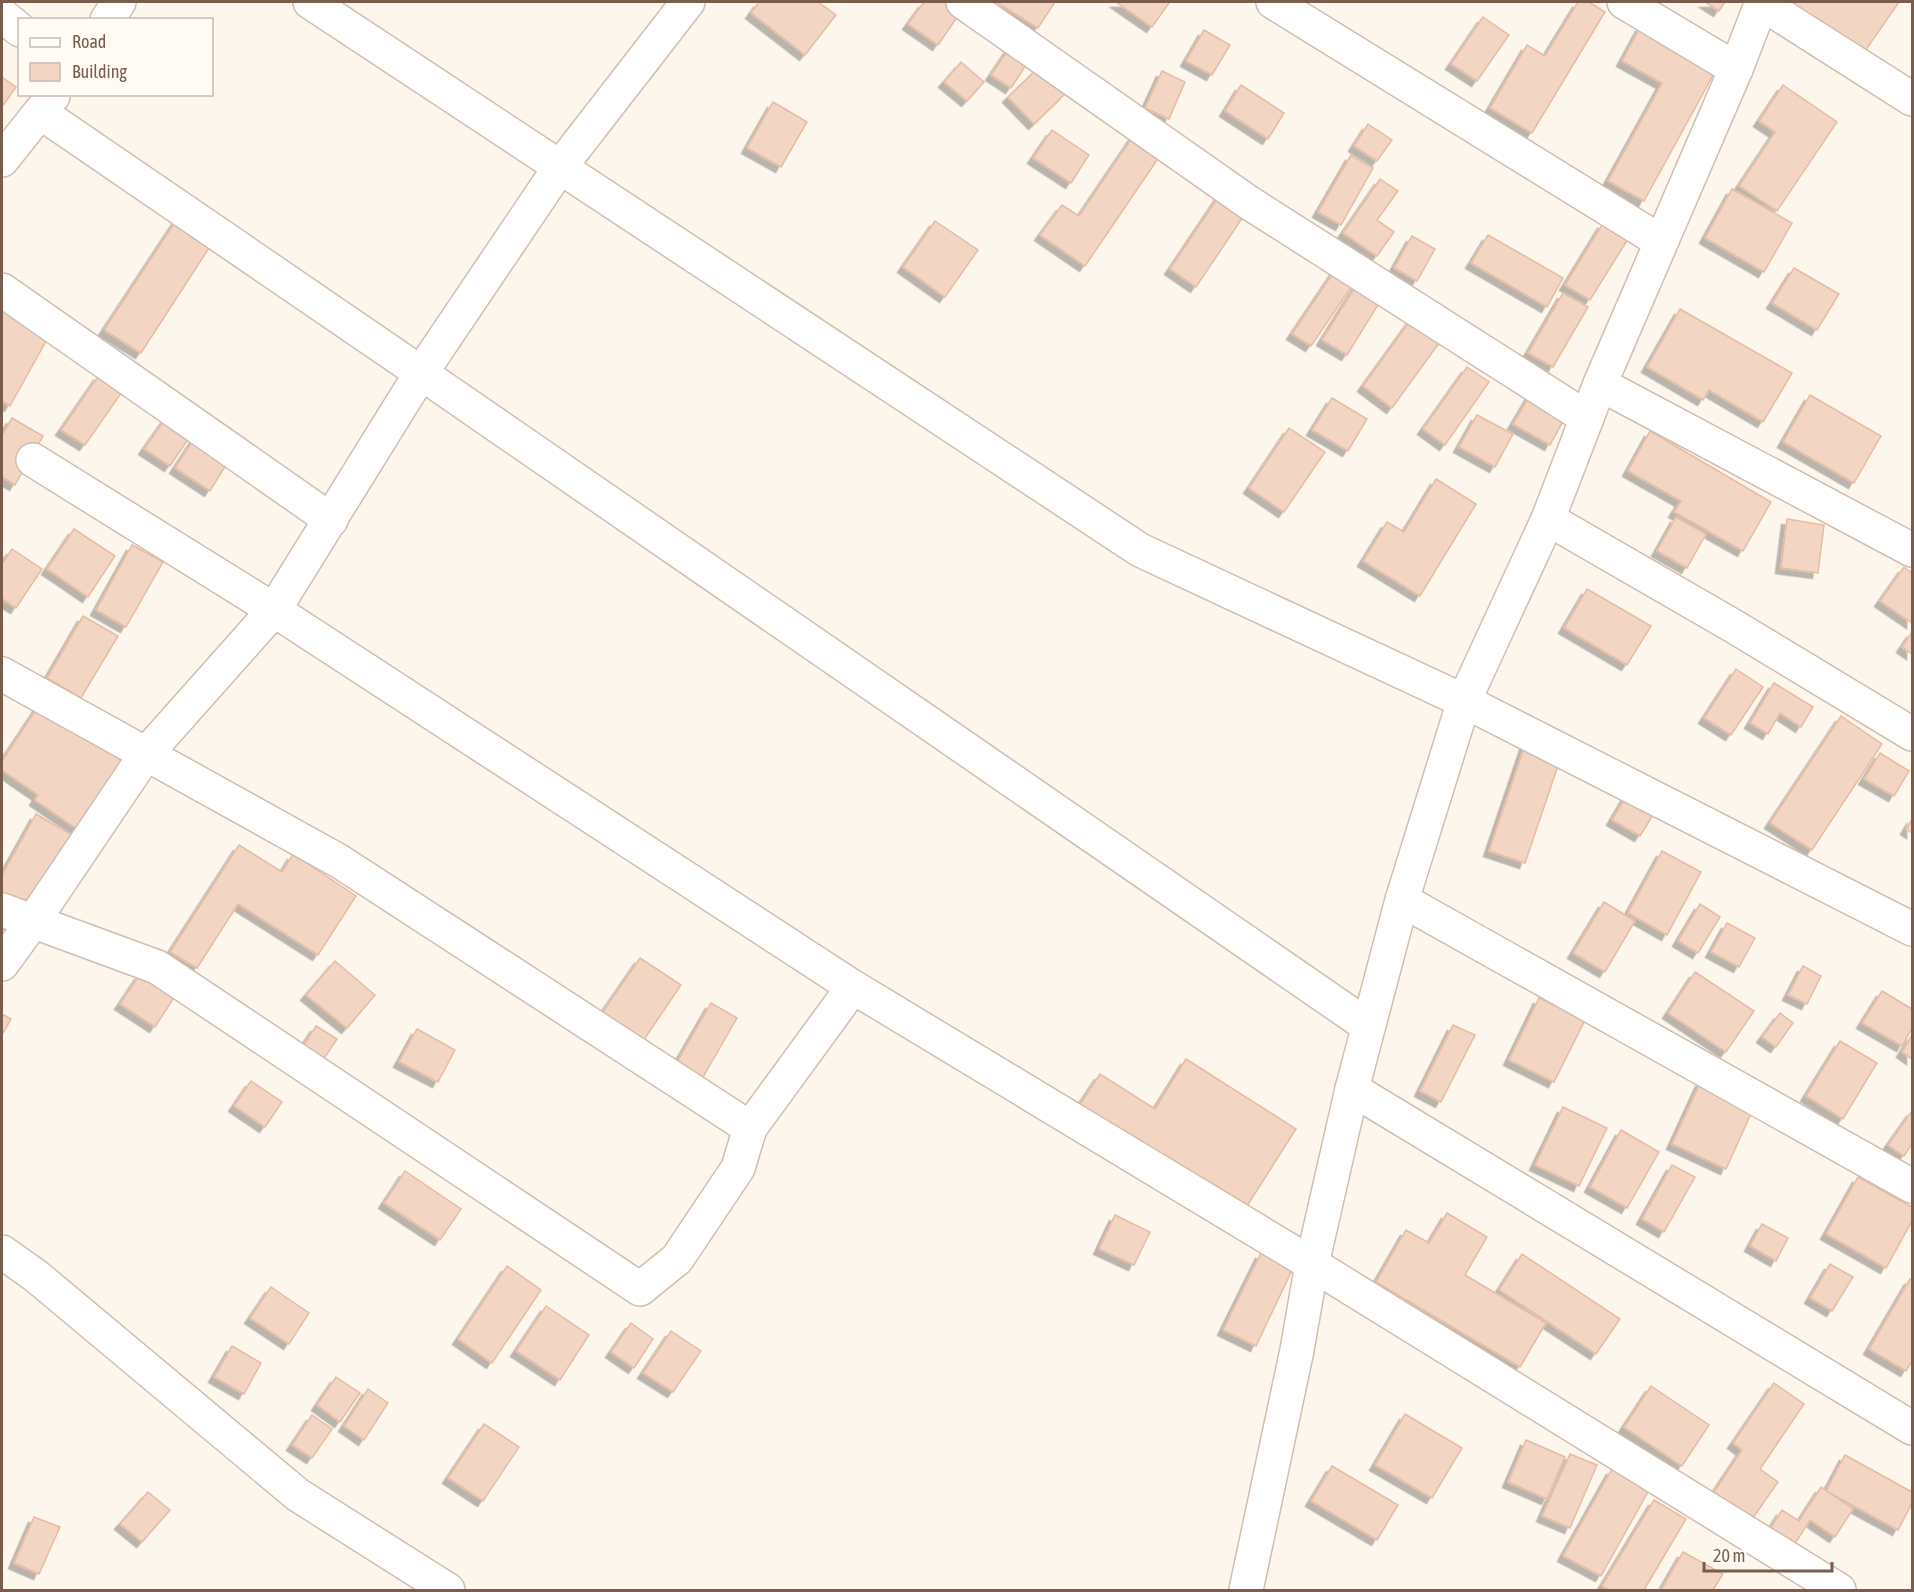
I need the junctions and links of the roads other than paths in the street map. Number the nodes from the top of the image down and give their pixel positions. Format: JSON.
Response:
{"nodes":[{"id":1,"x":119,"y":2,"type":"edge"},
{"id":2,"x":310,"y":2,"type":"edge"},
{"id":3,"x":688,"y":2,"type":"edge"},
{"id":4,"x":963,"y":2,"type":"edge"},
{"id":5,"x":1273,"y":2,"type":"edge"},
{"id":6,"x":1624,"y":2,"type":"edge"},
{"id":7,"x":1761,"y":2,"type":"edge"},
{"id":8,"x":2,"y":15,"type":"edge"},
{"id":9,"x":107,"y":18,"type":"edge"},
{"id":10,"x":18,"y":28,"type":"edge"},
{"id":11,"x":1736,"y":69,"type":"junction"},
{"id":12,"x":1912,"y":99,"type":"edge"},
{"id":13,"x":48,"y":104,"type":"edge"},
{"id":14,"x":2,"y":159,"type":"edge"},
{"id":15,"x":560,"y":167,"type":"junction"},
{"id":16,"x":1660,"y":241,"type":"junction"},
{"id":17,"x":2,"y":290,"type":"edge"},
{"id":18,"x":422,"y":373,"type":"junction"},
{"id":19,"x":1600,"y":384,"type":"junction"},
{"id":20,"x":1587,"y":418,"type":"junction"},
{"id":21,"x":33,"y":460,"type":"dead end"},
{"id":22,"x":1548,"y":519,"type":"junction"},
{"id":23,"x":331,"y":520,"type":"junction"},
{"id":24,"x":1912,"y":550,"type":"edge"},
{"id":25,"x":274,"y":610,"type":"junction"},
{"id":26,"x":2,"y":674,"type":"edge"},
{"id":27,"x":1464,"y":701,"type":"junction"},
{"id":28,"x":1912,"y":734,"type":"edge"},
{"id":29,"x":146,"y":754,"type":"junction"},
{"id":30,"x":1402,"y":900,"type":"junction"},
{"id":31,"x":2,"y":910,"type":"edge"},
{"id":32,"x":34,"y":921,"type":"junction"},
{"id":33,"x":1912,"y":929,"type":"edge"},
{"id":34,"x":2,"y":964,"type":"edge"},
{"id":35,"x":853,"y":987,"type":"junction"},
{"id":36,"x":1368,"y":1026,"type":"junction"},
{"id":37,"x":1352,"y":1089,"type":"junction"},
{"id":38,"x":750,"y":1128,"type":"junction"},
{"id":39,"x":1912,"y":1186,"type":"edge"},
{"id":40,"x":2,"y":1252,"type":"edge"},
{"id":41,"x":1312,"y":1264,"type":"junction"},
{"id":42,"x":1912,"y":1428,"type":"edge"},
{"id":43,"x":448,"y":1590,"type":"edge"},
{"id":44,"x":1246,"y":1590,"type":"edge"},
{"id":45,"x":1839,"y":1590,"type":"edge"}],
"edges":[{"from":1,"to":9,"type":"street"},
{"from":2,"to":15,"type":"street"},
{"from":3,"to":15,"type":"street"},
{"from":4,"to":20,"type":"street"},
{"from":5,"to":16,"type":"street"},
{"from":6,"to":11,"type":"street"},
{"from":7,"to":11,"type":"street"},
{"from":7,"to":12,"type":"street"},
{"from":8,"to":10,"type":"street"},
{"from":11,"to":16,"type":"street"},
{"from":13,"to":14,"type":"street"},
{"from":13,"to":18,"type":"street"},
{"from":15,"to":18,"type":"street"},
{"from":15,"to":27,"type":"street"},
{"from":16,"to":19,"type":"street"},
{"from":17,"to":23,"type":"street"},
{"from":18,"to":23,"type":"street"},
{"from":18,"to":36,"type":"street"},
{"from":19,"to":20,"type":"street"},
{"from":19,"to":24,"type":"street"},
{"from":20,"to":22,"type":"street"},
{"from":21,"to":25,"type":"street"},
{"from":22,"to":27,"type":"street"},
{"from":22,"to":28,"type":"street"},
{"from":23,"to":25,"type":"street"},
{"from":25,"to":29,"type":"street"},
{"from":25,"to":35,"type":"street"},
{"from":26,"to":29,"type":"street"},
{"from":27,"to":30,"type":"street"},
{"from":27,"to":33,"type":"street"},
{"from":29,"to":32,"type":"street"},
{"from":29,"to":38,"type":"street"},
{"from":30,"to":36,"type":"street"},
{"from":30,"to":39,"type":"street"},
{"from":31,"to":32,"type":"street"},
{"from":32,"to":34,"type":"street"},
{"from":32,"to":38,"type":"street"},
{"from":35,"to":38,"type":"street"},
{"from":35,"to":41,"type":"street"},
{"from":36,"to":37,"type":"street"},
{"from":37,"to":41,"type":"street"},
{"from":37,"to":42,"type":"street"},
{"from":40,"to":43,"type":"street"},
{"from":41,"to":44,"type":"street"},
{"from":41,"to":45,"type":"street"}]}
